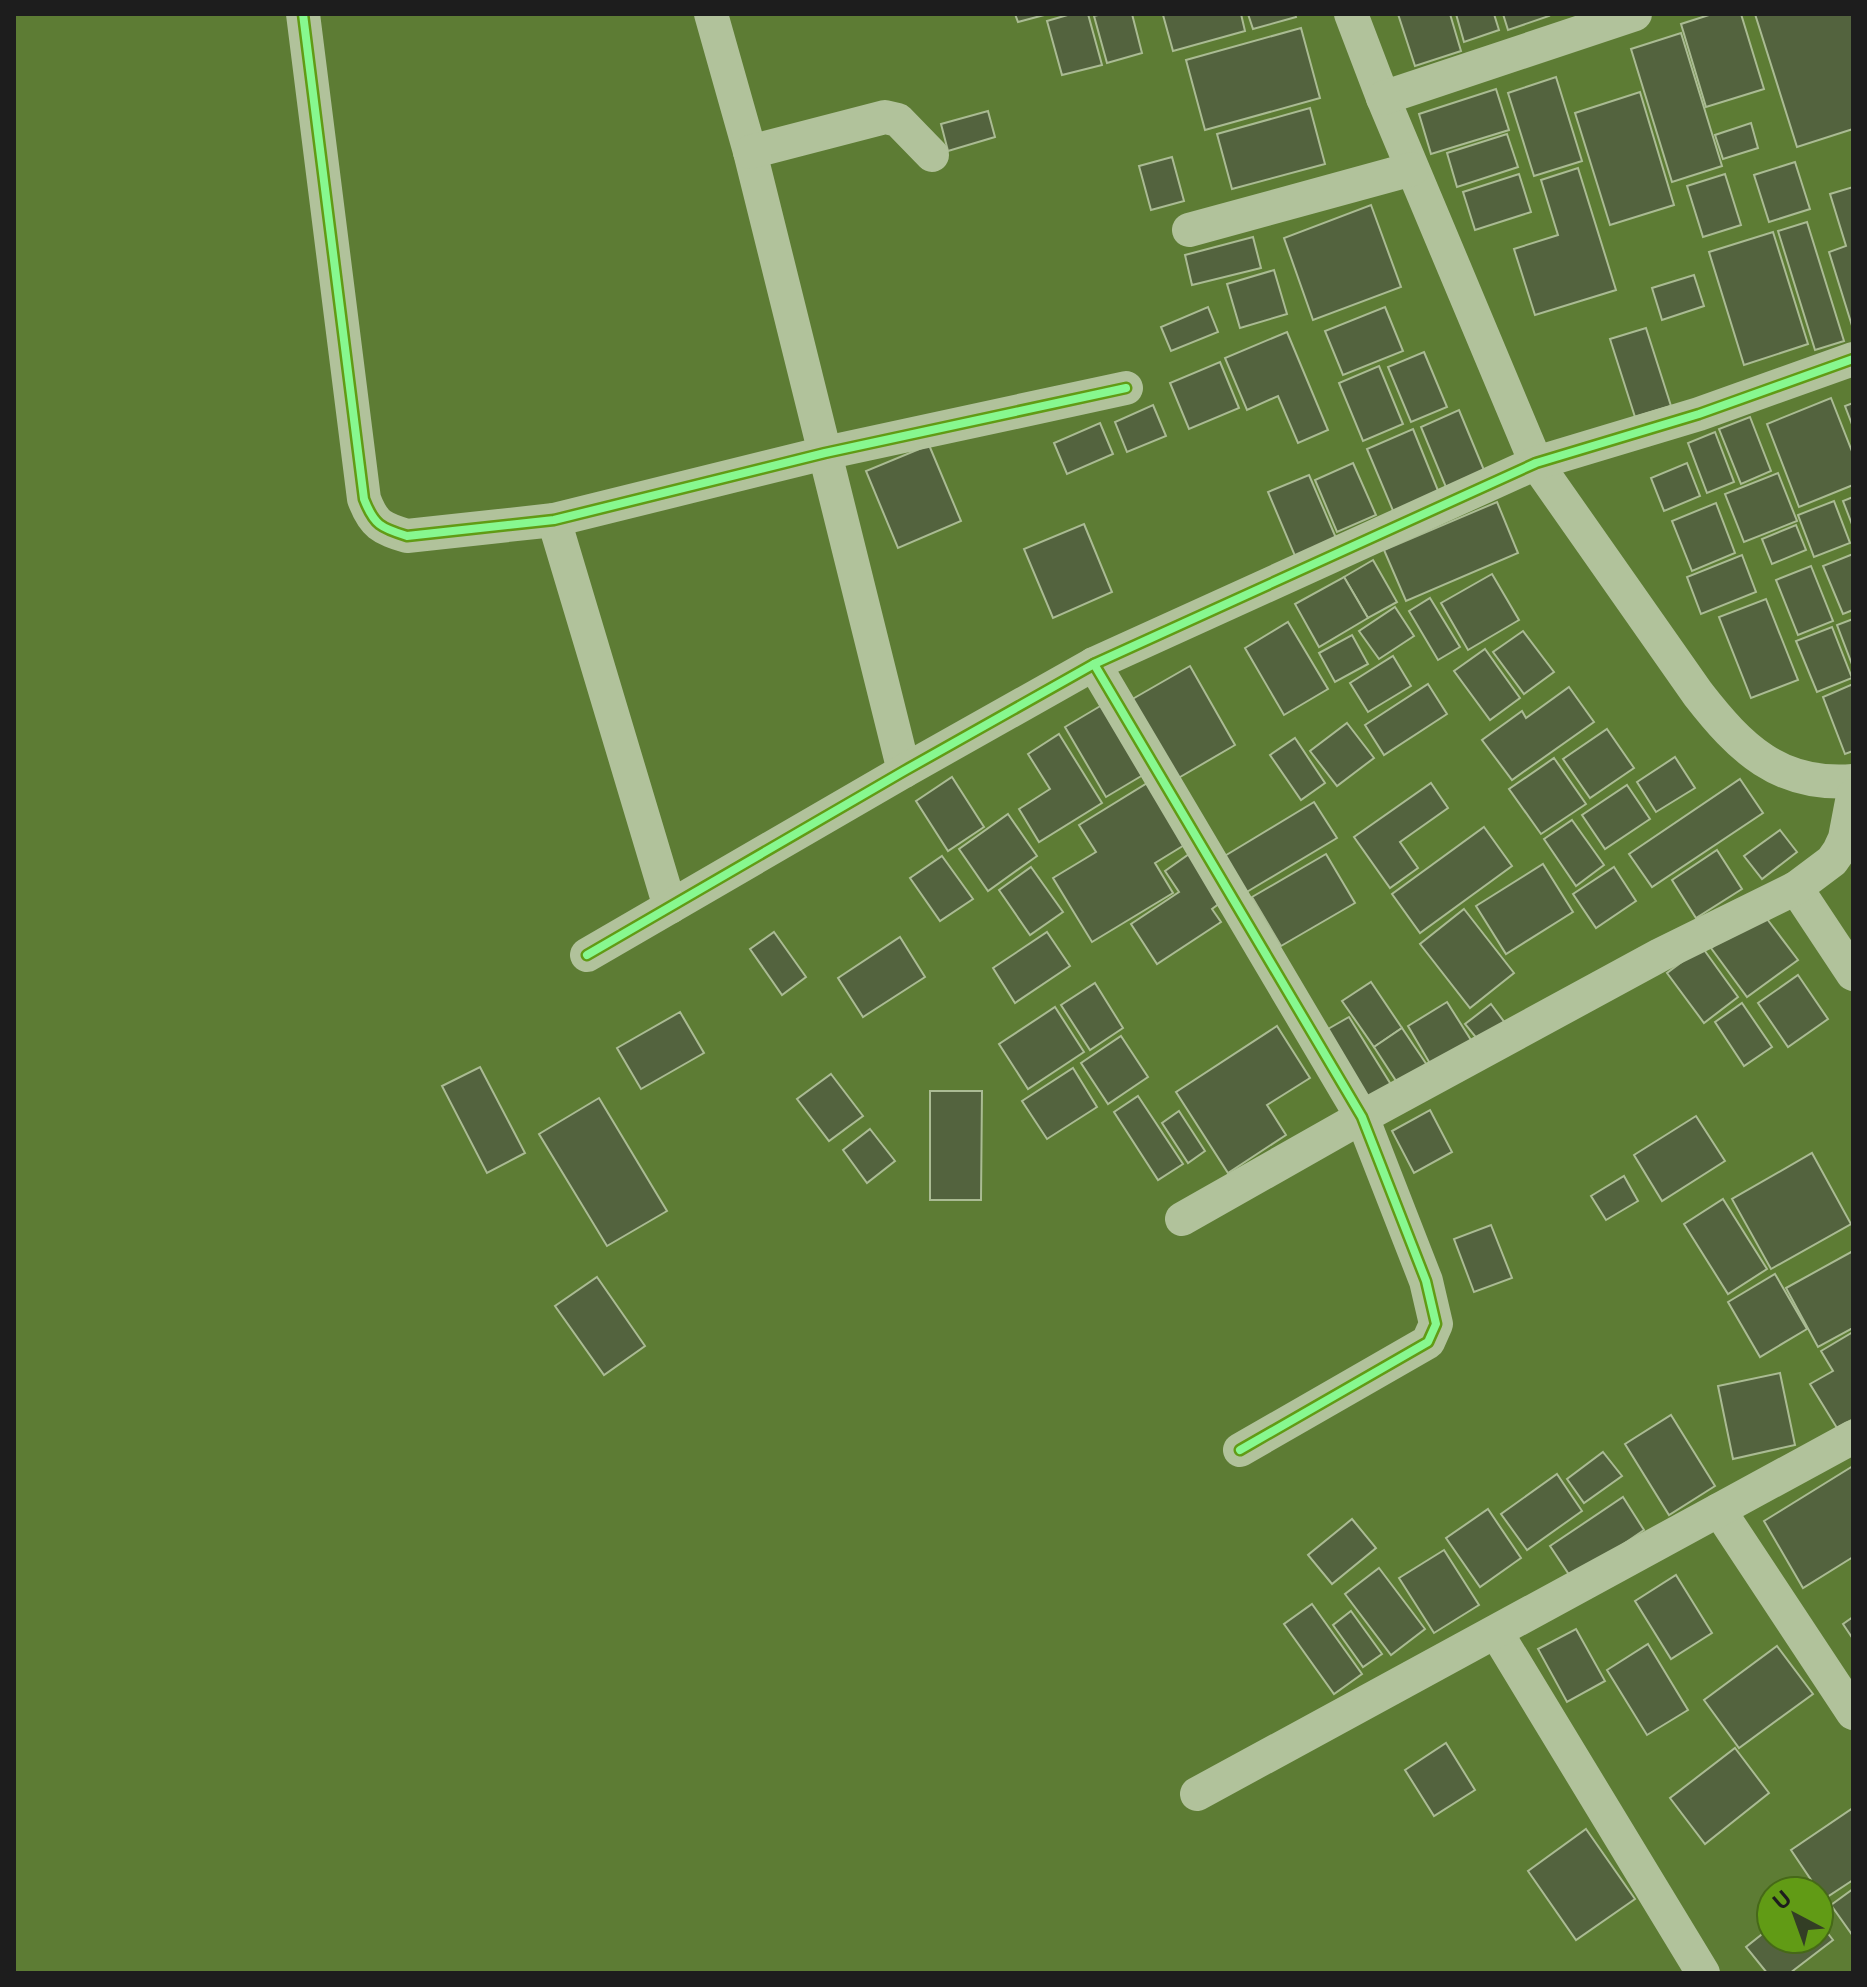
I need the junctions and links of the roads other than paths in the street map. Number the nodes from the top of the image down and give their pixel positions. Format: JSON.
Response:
{"nodes":[{"id":1,"x":303,"y":14,"type":"edge"},
{"id":2,"x":711,"y":14,"type":"edge"},
{"id":3,"x":1351,"y":14,"type":"edge"},
{"id":4,"x":1635,"y":14,"type":"edge"},
{"id":5,"x":1383,"y":98,"type":"junction"},
{"id":6,"x":750,"y":152,"type":"junction"},
{"id":7,"x":932,"y":155,"type":"dead end"},
{"id":8,"x":1412,"y":169,"type":"junction"},
{"id":9,"x":1189,"y":230,"type":"dead end"},
{"id":10,"x":1853,"y":359,"type":"edge"},
{"id":11,"x":1126,"y":388,"type":"dead end"},
{"id":12,"x":825,"y":453,"type":"junction"},
{"id":13,"x":1536,"y":463,"type":"junction"},
{"id":14,"x":554,"y":520,"type":"junction"},
{"id":15,"x":1094,"y":664,"type":"junction"},
{"id":16,"x":904,"y":771,"type":"junction"},
{"id":17,"x":1853,"y":781,"type":"edge"},
{"id":18,"x":1853,"y":796,"type":"edge"},
{"id":19,"x":1796,"y":888,"type":"junction"},
{"id":20,"x":670,"y":907,"type":"junction"},
{"id":21,"x":587,"y":955,"type":"dead end"},
{"id":22,"x":1853,"y":974,"type":"edge"},
{"id":23,"x":1362,"y":1117,"type":"junction"},
{"id":24,"x":1182,"y":1219,"type":"dead end"},
{"id":25,"x":1853,"y":1437,"type":"edge"},
{"id":26,"x":1240,"y":1450,"type":"dead end"},
{"id":27,"x":1719,"y":1510,"type":"junction"},
{"id":28,"x":1496,"y":1632,"type":"junction"},
{"id":29,"x":1853,"y":1713,"type":"edge"},
{"id":30,"x":1197,"y":1794,"type":"dead end"},
{"id":31,"x":1703,"y":1973,"type":"edge"}],
"edges":[{"from":1,"to":14,"type":"street"},
{"from":2,"to":6,"type":"street"},
{"from":3,"to":5,"type":"street"},
{"from":4,"to":5,"type":"street"},
{"from":5,"to":8,"type":"street"},
{"from":6,"to":7,"type":"street"},
{"from":6,"to":12,"type":"street"},
{"from":8,"to":9,"type":"street"},
{"from":8,"to":13,"type":"street"},
{"from":10,"to":13,"type":"street"},
{"from":11,"to":12,"type":"street"},
{"from":12,"to":14,"type":"street"},
{"from":12,"to":16,"type":"street"},
{"from":13,"to":15,"type":"street"},
{"from":13,"to":17,"type":"street"},
{"from":14,"to":20,"type":"street"},
{"from":15,"to":16,"type":"street"},
{"from":15,"to":23,"type":"street"},
{"from":16,"to":20,"type":"street"},
{"from":18,"to":19,"type":"street"},
{"from":19,"to":22,"type":"street"},
{"from":19,"to":23,"type":"street"},
{"from":20,"to":21,"type":"street"},
{"from":23,"to":24,"type":"street"},
{"from":23,"to":26,"type":"street"},
{"from":25,"to":27,"type":"street"},
{"from":27,"to":28,"type":"street"},
{"from":27,"to":29,"type":"street"},
{"from":28,"to":30,"type":"street"},
{"from":28,"to":31,"type":"street"}]}
